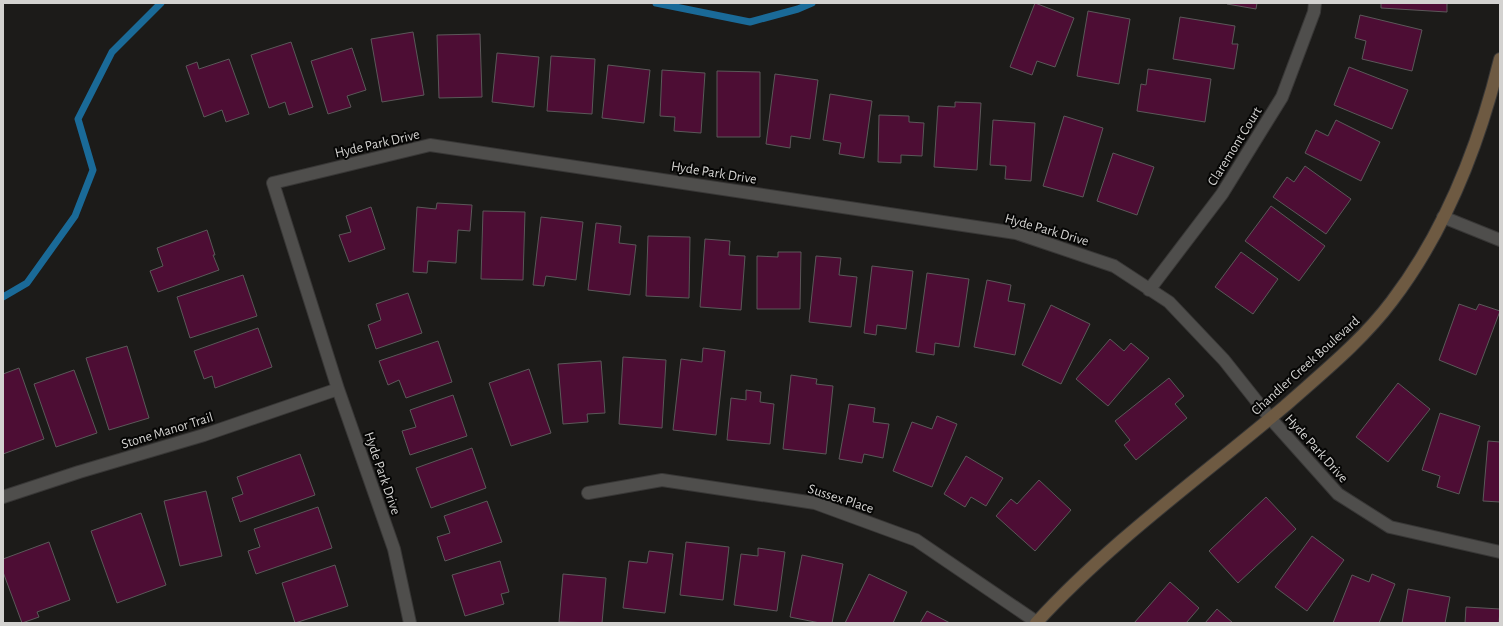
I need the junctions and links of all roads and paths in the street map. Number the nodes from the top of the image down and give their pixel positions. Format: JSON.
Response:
{"nodes":[{"id":1,"x":1315,"y":3,"type":"edge"},
{"id":2,"x":1500,"y":59,"type":"edge"},
{"id":3,"x":1443,"y":217,"type":"junction"},
{"id":4,"x":1500,"y":240,"type":"edge"},
{"id":5,"x":1149,"y":290,"type":"junction"},
{"id":6,"x":338,"y":389,"type":"junction"},
{"id":7,"x":1270,"y":418,"type":"junction"},
{"id":8,"x":588,"y":493,"type":"dead end"},
{"id":9,"x":3,"y":497,"type":"edge"},
{"id":10,"x":1500,"y":552,"type":"edge"},
{"id":11,"x":410,"y":623,"type":"edge"},
{"id":12,"x":1037,"y":623,"type":"edge"}],
"edges":[{"from":1,"to":5,"type":"street","name":"Claremont Court"},
{"from":2,"to":3,"type":"street","name":"Chandler Creek Boulevard"},
{"from":3,"to":4,"type":"street"},
{"from":3,"to":7,"type":"street","name":"Chandler Creek Boulevard"},
{"from":5,"to":6,"type":"street","name":"Hyde Park Drive"},
{"from":5,"to":7,"type":"street","name":"Hyde Park Drive"},
{"from":6,"to":9,"type":"street","name":"Stone Manor Trail"},
{"from":6,"to":11,"type":"street","name":"Hyde Park Drive"},
{"from":7,"to":10,"type":"street","name":"Hyde Park Drive"},
{"from":7,"to":12,"type":"street","name":"Chandler Creek Boulevard"},
{"from":8,"to":12,"type":"street","name":"Sussex Place"}]}
